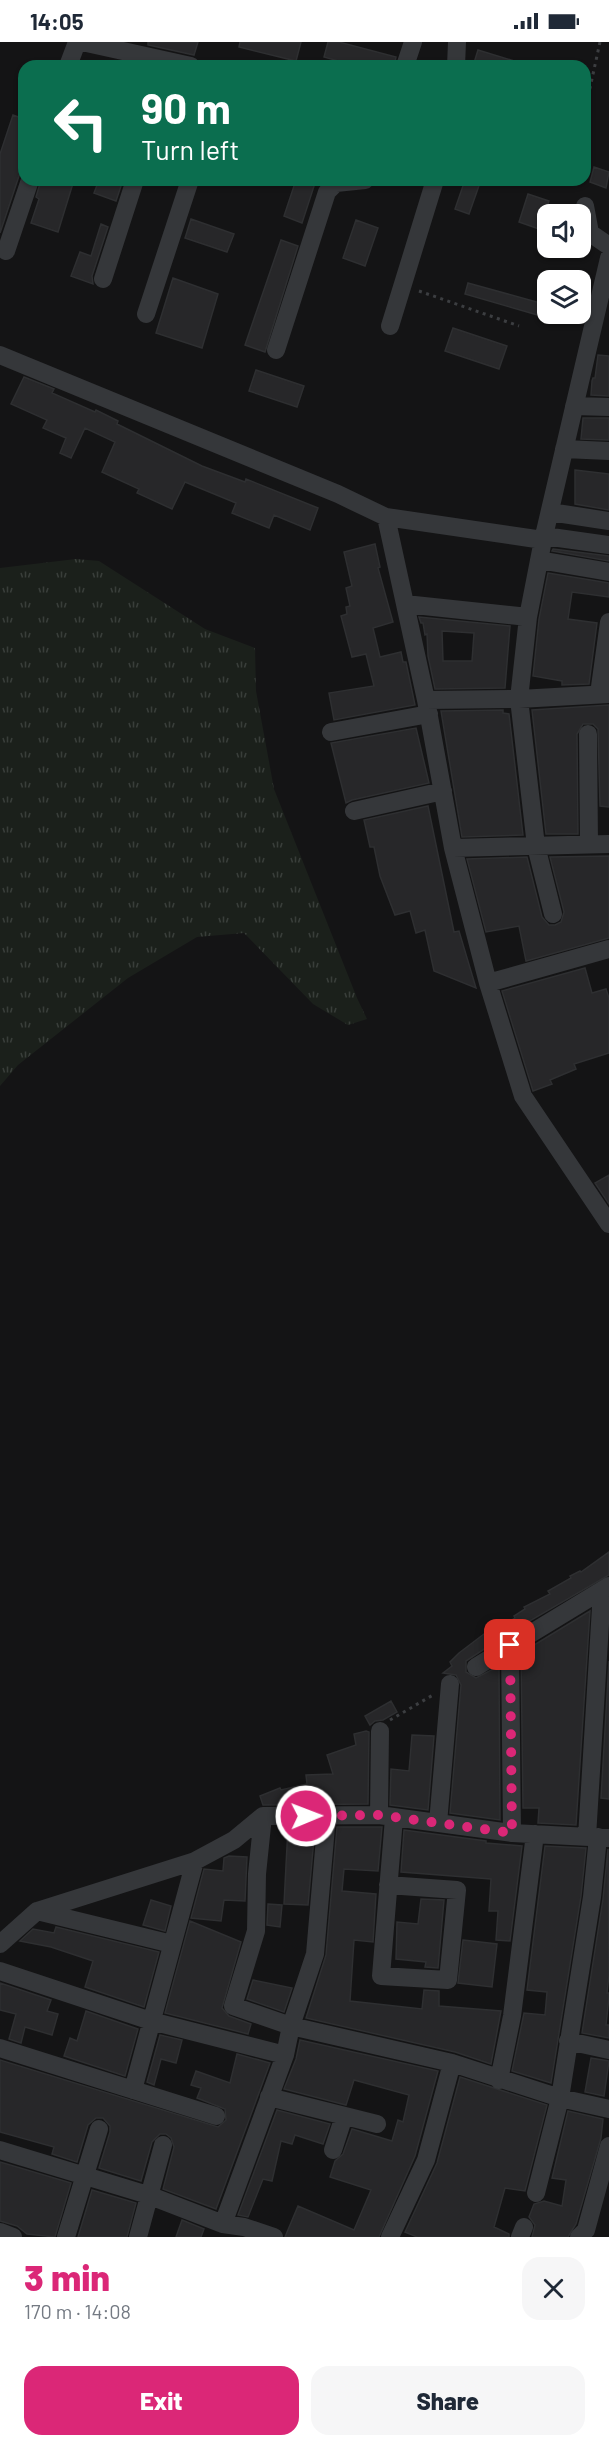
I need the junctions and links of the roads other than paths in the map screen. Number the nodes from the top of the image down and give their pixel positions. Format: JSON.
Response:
{"nodes":[{"id":1,"x":77,"y":42,"type":"edge"},
{"id":2,"x":82,"y":42,"type":"edge"},
{"id":3,"x":413,"y":42,"type":"edge"},
{"id":4,"x":457,"y":42,"type":"edge"},
{"id":5,"x":118,"y":46,"type":"edge"},
{"id":6,"x":71,"y":60,"type":"edge"},
{"id":7,"x":160,"y":60,"type":"edge"},
{"id":8,"x":407,"y":60,"type":"edge"},
{"id":9,"x":456,"y":60,"type":"edge"},
{"id":10,"x":28,"y":186,"type":"edge"},
{"id":11,"x":133,"y":186,"type":"edge"},
{"id":12,"x":188,"y":186,"type":"edge"},
{"id":13,"x":333,"y":186,"type":"edge"},
{"id":14,"x":433,"y":186,"type":"edge"},
{"id":15,"x":591,"y":234,"type":"edge"},
{"id":16,"x":609,"y":246,"type":"edge"},
{"id":17,"x":6,"y":250,"type":"dead end"},
{"id":18,"x":609,"y":258,"type":"edge"},
{"id":19,"x":103,"y":279,"type":"dead end"},
{"id":20,"x":146,"y":314,"type":"dead end"},
{"id":21,"x":601,"y":323,"type":"edge"},
{"id":22,"x":390,"y":326,"type":"dead end"},
{"id":23,"x":276,"y":350,"type":"dead end"},
{"id":24,"x":0,"y":355,"type":"edge"},
{"id":25,"x":574,"y":406,"type":"junction"},
{"id":26,"x":609,"y":407,"type":"edge"},
{"id":27,"x":564,"y":449,"type":"junction"},
{"id":28,"x":609,"y":451,"type":"edge"},
{"id":29,"x":550,"y":512,"type":"junction"},
{"id":30,"x":386,"y":517,"type":"junction"},
{"id":31,"x":609,"y":521,"type":"edge"},
{"id":32,"x":544,"y":538,"type":"junction"},
{"id":33,"x":609,"y":545,"type":"edge"},
{"id":34,"x":539,"y":560,"type":"junction"},
{"id":35,"x":609,"y":572,"type":"edge"},
{"id":36,"x":405,"y":604,"type":"junction"},
{"id":37,"x":528,"y":617,"type":"junction"},
{"id":38,"x":609,"y":622,"type":"edge"},
{"id":39,"x":604,"y":694,"type":"edge"},
{"id":40,"x":519,"y":699,"type":"junction"},
{"id":41,"x":427,"y":707,"type":"junction"},
{"id":42,"x":331,"y":732,"type":"dead end"},
{"id":43,"x":588,"y":734,"type":"dead end"},
{"id":44,"x":443,"y":791,"type":"junction"},
{"id":45,"x":354,"y":811,"type":"dead end"},
{"id":46,"x":589,"y":844,"type":"junction"},
{"id":47,"x":609,"y":844,"type":"edge"},
{"id":48,"x":536,"y":846,"type":"junction"},
{"id":49,"x":453,"y":848,"type":"junction"},
{"id":50,"x":553,"y":914,"type":"dead end"},
{"id":51,"x":609,"y":950,"type":"edge"},
{"id":52,"x":488,"y":983,"type":"junction"},
{"id":53,"x":609,"y":1224,"type":"edge"},
{"id":54,"x":606,"y":1588,"type":"edge"},
{"id":55,"x":510,"y":1645,"type":"junction"},
{"id":56,"x":476,"y":1667,"type":"dead end"},
{"id":57,"x":450,"y":1684,"type":"road end"},
{"id":58,"x":601,"y":1722,"type":"edge"},
{"id":59,"x":380,"y":1731,"type":"dead end"},
{"id":60,"x":327,"y":1815,"type":"junction"},
{"id":61,"x":262,"y":1816,"type":"junction"},
{"id":62,"x":386,"y":1816,"type":"junction"},
{"id":63,"x":438,"y":1823,"type":"junction"},
{"id":64,"x":512,"y":1833,"type":"junction"},
{"id":65,"x":535,"y":1834,"type":"junction"},
{"id":66,"x":598,"y":1838,"type":"edge"},
{"id":67,"x":195,"y":1861,"type":"junction"},
{"id":68,"x":388,"y":1886,"type":"junction"},
{"id":69,"x":38,"y":1911,"type":"junction"},
{"id":70,"x":0,"y":1944,"type":"edge"},
{"id":71,"x":172,"y":1944,"type":"junction"},
{"id":72,"x":0,"y":1971,"type":"edge"},
{"id":73,"x":151,"y":2021,"type":"junction"},
{"id":74,"x":291,"y":2026,"type":"junction"},
{"id":75,"x":568,"y":2041,"type":"junction"},
{"id":76,"x":0,"y":2048,"type":"edge"},
{"id":77,"x":609,"y":2050,"type":"edge"},
{"id":78,"x":285,"y":2055,"type":"junction"},
{"id":79,"x":452,"y":2063,"type":"junction"},
{"id":80,"x":499,"y":2080,"type":"junction"},
{"id":81,"x":133,"y":2090,"type":"junction"},
{"id":82,"x":269,"y":2097,"type":"junction"},
{"id":83,"x":560,"y":2097,"type":"junction"},
{"id":84,"x":609,"y":2109,"type":"edge"},
{"id":85,"x":216,"y":2116,"type":"dead end"},
{"id":86,"x":344,"y":2116,"type":"junction"},
{"id":87,"x":377,"y":2124,"type":"dead end"},
{"id":88,"x":99,"y":2129,"type":"dead end"},
{"id":89,"x":163,"y":2145,"type":"dead end"},
{"id":90,"x":609,"y":2146,"type":"edge"},
{"id":91,"x":0,"y":2150,"type":"edge"},
{"id":92,"x":333,"y":2150,"type":"dead end"},
{"id":93,"x":85,"y":2178,"type":"junction"},
{"id":94,"x":536,"y":2193,"type":"dead end"},
{"id":95,"x":148,"y":2195,"type":"junction"},
{"id":96,"x":223,"y":2224,"type":"junction"},
{"id":97,"x":0,"y":2232,"type":"edge"},
{"id":98,"x":242,"y":2232,"type":"edge"},
{"id":99,"x":395,"y":2236,"type":"edge"},
{"id":100,"x":13,"y":2237,"type":"edge"},
{"id":101,"x":66,"y":2237,"type":"edge"},
{"id":102,"x":138,"y":2237,"type":"edge"},
{"id":103,"x":274,"y":2237,"type":"edge"},
{"id":104,"x":579,"y":2237,"type":"edge"}],
"edges":[{"from":1,"to":6,"type":"street"},
{"from":2,"to":5,"type":"street"},
{"from":3,"to":8,"type":"street"},
{"from":4,"to":9,"type":"street"},
{"from":5,"to":7,"type":"street"},
{"from":10,"to":17,"type":"street"},
{"from":11,"to":19,"type":"street"},
{"from":12,"to":20,"type":"street"},
{"from":13,"to":23,"type":"street"},
{"from":14,"to":22,"type":"street"},
{"from":15,"to":16,"type":"street"},
{"from":18,"to":21,"type":"street"},
{"from":21,"to":25,"type":"street"},
{"from":24,"to":30,"type":"street"},
{"from":25,"to":26,"type":"street"},
{"from":25,"to":27,"type":"street"},
{"from":27,"to":28,"type":"street"},
{"from":27,"to":29,"type":"street"},
{"from":29,"to":31,"type":"street"},
{"from":29,"to":32,"type":"street"},
{"from":30,"to":32,"type":"street"},
{"from":30,"to":36,"type":"street"},
{"from":32,"to":33,"type":"street"},
{"from":32,"to":34,"type":"street"},
{"from":34,"to":35,"type":"street"},
{"from":34,"to":37,"type":"street"},
{"from":36,"to":37,"type":"street"},
{"from":36,"to":41,"type":"street"},
{"from":37,"to":40,"type":"street"},
{"from":38,"to":39,"type":"street"},
{"from":39,"to":40,"type":"street"},
{"from":40,"to":41,"type":"street"},
{"from":40,"to":48,"type":"street"},
{"from":41,"to":42,"type":"street"},
{"from":41,"to":44,"type":"street"},
{"from":43,"to":46,"type":"street"},
{"from":44,"to":45,"type":"street"},
{"from":44,"to":49,"type":"street"},
{"from":46,"to":47,"type":"street"},
{"from":46,"to":48,"type":"street"},
{"from":48,"to":49,"type":"street"},
{"from":48,"to":50,"type":"street"},
{"from":49,"to":52,"type":"street"},
{"from":51,"to":52,"type":"street"},
{"from":52,"to":53,"type":"street"},
{"from":54,"to":55,"type":"street"},
{"from":54,"to":58,"type":"street"},
{"from":55,"to":56,"type":"street"},
{"from":55,"to":64,"type":"street"},
{"from":57,"to":63,"type":"street"},
{"from":58,"to":66,"type":"street"},
{"from":59,"to":62,"type":"street"},
{"from":60,"to":61,"type":"street"},
{"from":60,"to":62,"type":"street"},
{"from":60,"to":74,"type":"street"},
{"from":61,"to":67,"type":"street"},
{"from":61,"to":74,"type":"street"},
{"from":62,"to":63,"type":"street"},
{"from":62,"to":68,"type":"street"},
{"from":63,"to":64,"type":"street"},
{"from":64,"to":65,"type":"street"},
{"from":65,"to":66,"type":"street"},
{"from":65,"to":80,"type":"street"},
{"from":66,"to":75,"type":"street"},
{"from":67,"to":69,"type":"street"},
{"from":67,"to":71,"type":"street"},
{"from":68,"to":68,"type":"street"},
{"from":69,"to":70,"type":"street"},
{"from":69,"to":71,"type":"street"},
{"from":71,"to":73,"type":"street"},
{"from":72,"to":73,"type":"street"},
{"from":73,"to":78,"type":"street"},
{"from":73,"to":81,"type":"street"},
{"from":74,"to":78,"type":"street"},
{"from":74,"to":79,"type":"street"},
{"from":75,"to":77,"type":"street"},
{"from":75,"to":83,"type":"street"},
{"from":76,"to":81,"type":"street"},
{"from":78,"to":82,"type":"street"},
{"from":79,"to":80,"type":"street"},
{"from":79,"to":99,"type":"street"},
{"from":80,"to":83,"type":"street"},
{"from":81,"to":85,"type":"street"},
{"from":82,"to":86,"type":"street"},
{"from":82,"to":96,"type":"street"},
{"from":83,"to":84,"type":"street"},
{"from":83,"to":94,"type":"street"},
{"from":86,"to":87,"type":"street"},
{"from":86,"to":92,"type":"street"},
{"from":88,"to":93,"type":"street"},
{"from":89,"to":95,"type":"street"},
{"from":90,"to":104,"type":"street"},
{"from":91,"to":93,"type":"street"},
{"from":93,"to":95,"type":"street"},
{"from":93,"to":101,"type":"street"},
{"from":95,"to":96,"type":"street"},
{"from":95,"to":102,"type":"street"},
{"from":96,"to":98,"type":"street"},
{"from":97,"to":100,"type":"street"},
{"from":98,"to":103,"type":"street"}]}
